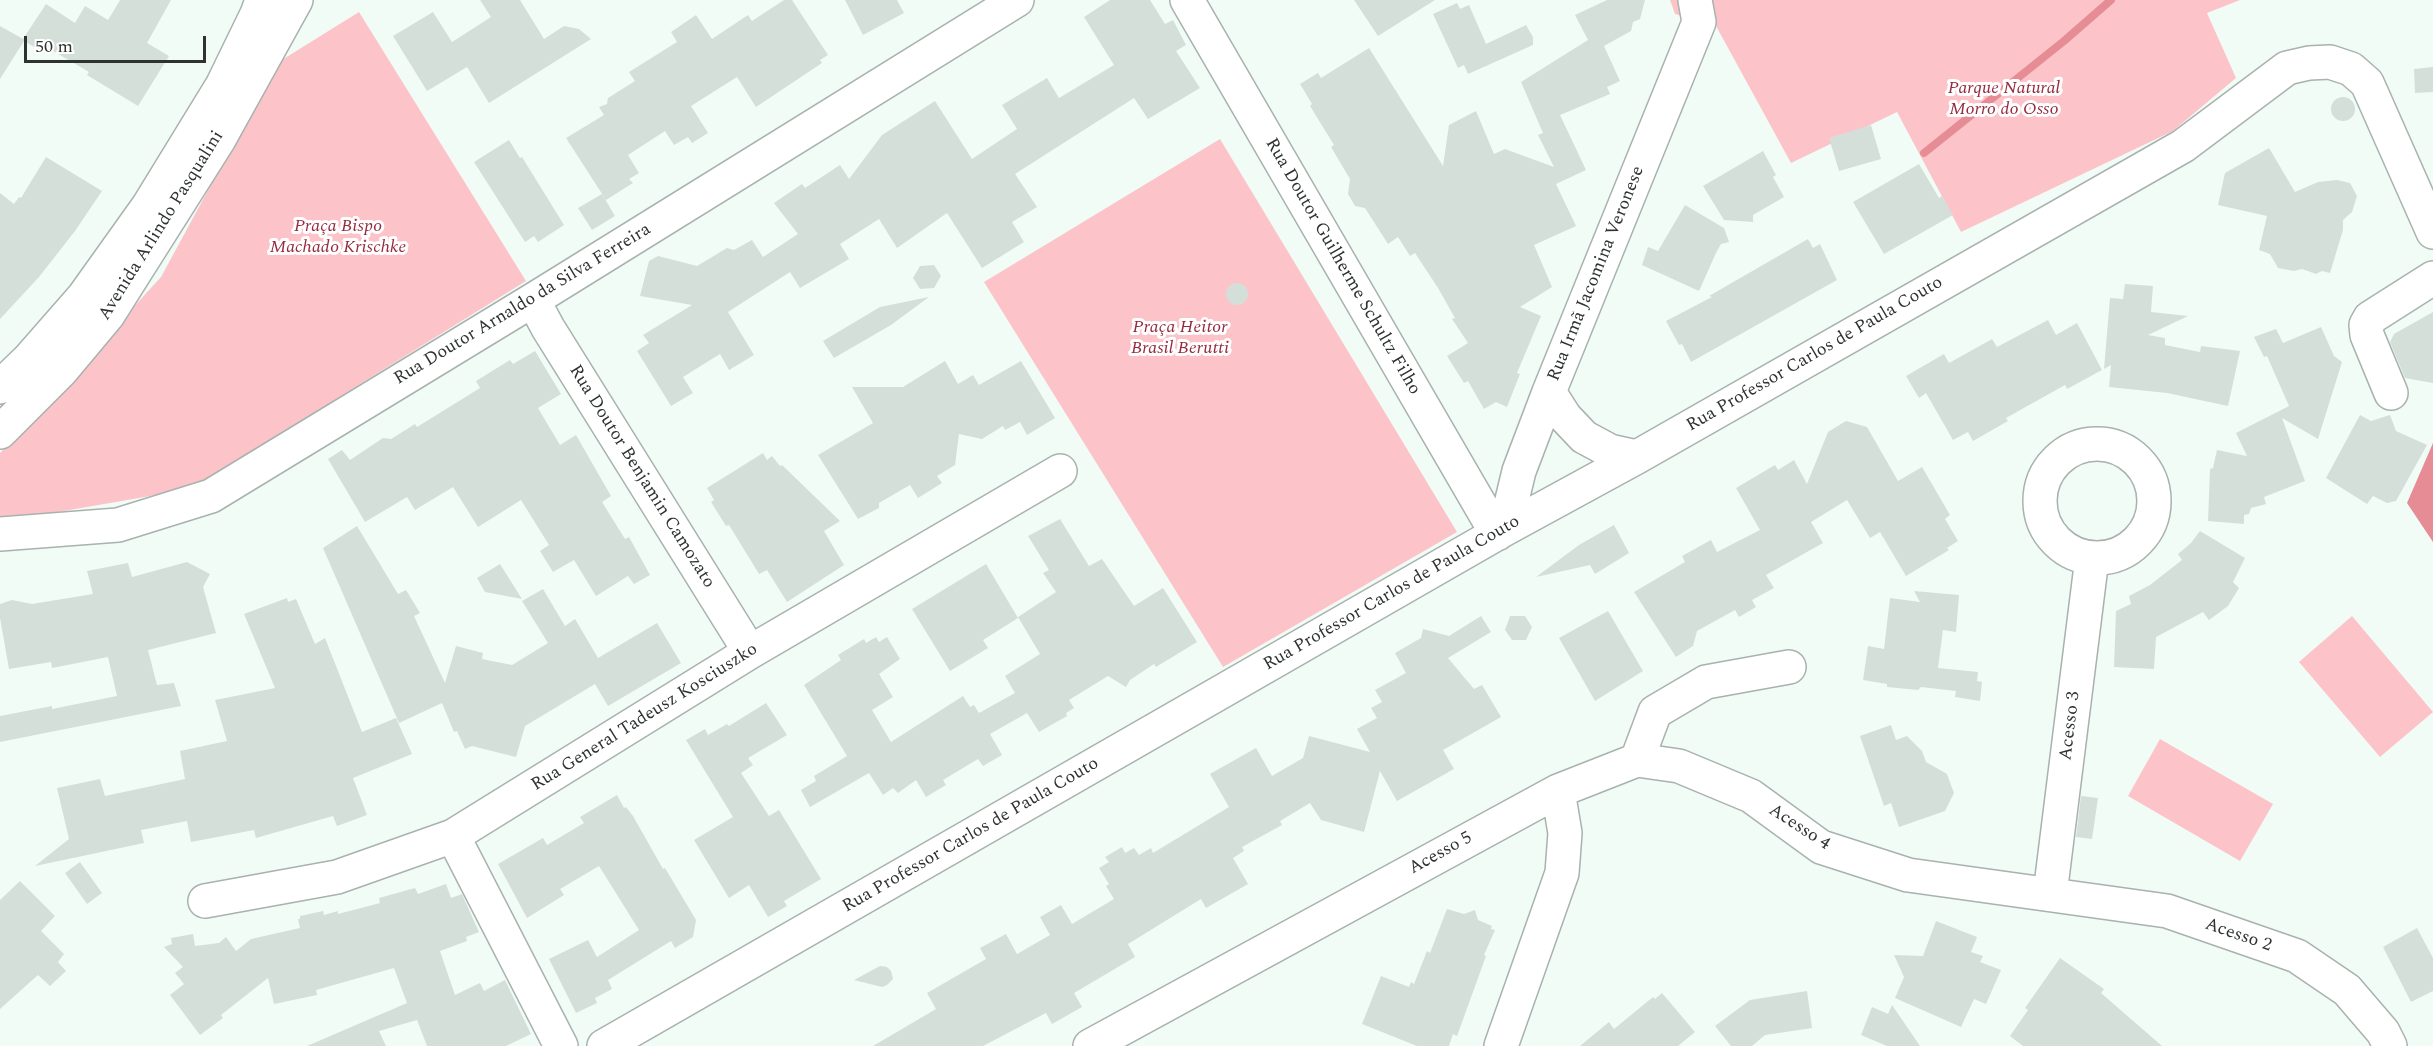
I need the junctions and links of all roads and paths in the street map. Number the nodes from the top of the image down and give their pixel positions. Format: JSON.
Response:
{"nodes":[{"id":1,"x":1017,"y":0,"type":"edge"},
{"id":2,"x":1187,"y":0,"type":"edge"},
{"id":3,"x":298,"y":1,"type":"edge"},
{"id":4,"x":260,"y":7,"type":"edge"},
{"id":5,"x":1697,"y":11,"type":"edge"},
{"id":6,"x":2433,"y":232,"type":"edge"},
{"id":7,"x":2433,"y":278,"type":"edge"},
{"id":8,"x":533,"y":300,"type":"junction"},
{"id":9,"x":0,"y":387,"type":"edge"},
{"id":10,"x":1549,"y":392,"type":"junction"},
{"id":11,"x":2391,"y":393,"type":"dead end"},
{"id":12,"x":0,"y":432,"type":"edge"},
{"id":13,"x":1637,"y":457,"type":"junction"},
{"id":14,"x":1060,"y":471,"type":"dead end"},
{"id":15,"x":1501,"y":531,"type":"junction"},
{"id":16,"x":0,"y":534,"type":"edge"},
{"id":17,"x":2091,"y":558,"type":"dead end"},
{"id":18,"x":750,"y":652,"type":"junction"},
{"id":19,"x":1789,"y":668,"type":"dead end"},
{"id":20,"x":1637,"y":760,"type":"junction"},
{"id":21,"x":1558,"y":790,"type":"junction"},
{"id":22,"x":453,"y":836,"type":"junction"},
{"id":23,"x":2050,"y":894,"type":"junction"},
{"id":24,"x":205,"y":901,"type":"dead end"},
{"id":25,"x":561,"y":1046,"type":"edge"},
{"id":26,"x":604,"y":1046,"type":"edge"},
{"id":27,"x":1090,"y":1046,"type":"edge"},
{"id":28,"x":1501,"y":1046,"type":"edge"},
{"id":29,"x":2390,"y":1046,"type":"edge"}],
"edges":[{"from":1,"to":8,"type":"street","name":"Rua Doutor Arnaldo da Silva Ferreira"},
{"from":2,"to":15,"type":"street","name":"Rua Doutor Guilherme Schultz Filho"},
{"from":3,"to":4,"type":"street"},
{"from":3,"to":12,"type":"street","name":"Avenida Arlindo Pasqualini"},
{"from":4,"to":9,"type":"street","name":"Avenida Arlindo Pasqualini"},
{"from":5,"to":10,"type":"street","name":"Rua Irmã Jacomina Veronese"},
{"from":6,"to":13,"type":"street","name":"Rua Professor Carlos de Paula Couto"},
{"from":7,"to":11,"type":"street"},
{"from":8,"to":16,"type":"street","name":"Rua Doutor Arnaldo da Silva Ferreira"},
{"from":8,"to":18,"type":"street","name":"Rua Doutor Benjamin Camozato"},
{"from":10,"to":13,"type":"street"},
{"from":10,"to":15,"type":"street","name":"Rua Irmã Jacomina Veronese"},
{"from":13,"to":15,"type":"street","name":"Rua Professor Carlos de Paula Couto"},
{"from":14,"to":18,"type":"street","name":"Rua General Tadeusz Kosciuszko"},
{"from":15,"to":26,"type":"street","name":"Rua Professor Carlos de Paula Couto"},
{"from":17,"to":23,"type":"street","name":"Acesso 3"},
{"from":18,"to":22,"type":"street","name":"Rua General Tadeusz Kosciuszko"},
{"from":19,"to":20,"type":"street"},
{"from":20,"to":21,"type":"street","name":"Acesso 4"},
{"from":20,"to":23,"type":"street","name":"Acesso 4"},
{"from":21,"to":27,"type":"street","name":"Acesso 5"},
{"from":21,"to":28,"type":"street"},
{"from":22,"to":24,"type":"street","name":"Rua General Tadeusz Kosciuszko"},
{"from":22,"to":25,"type":"street"},
{"from":23,"to":29,"type":"street","name":"Acesso 2"}]}
